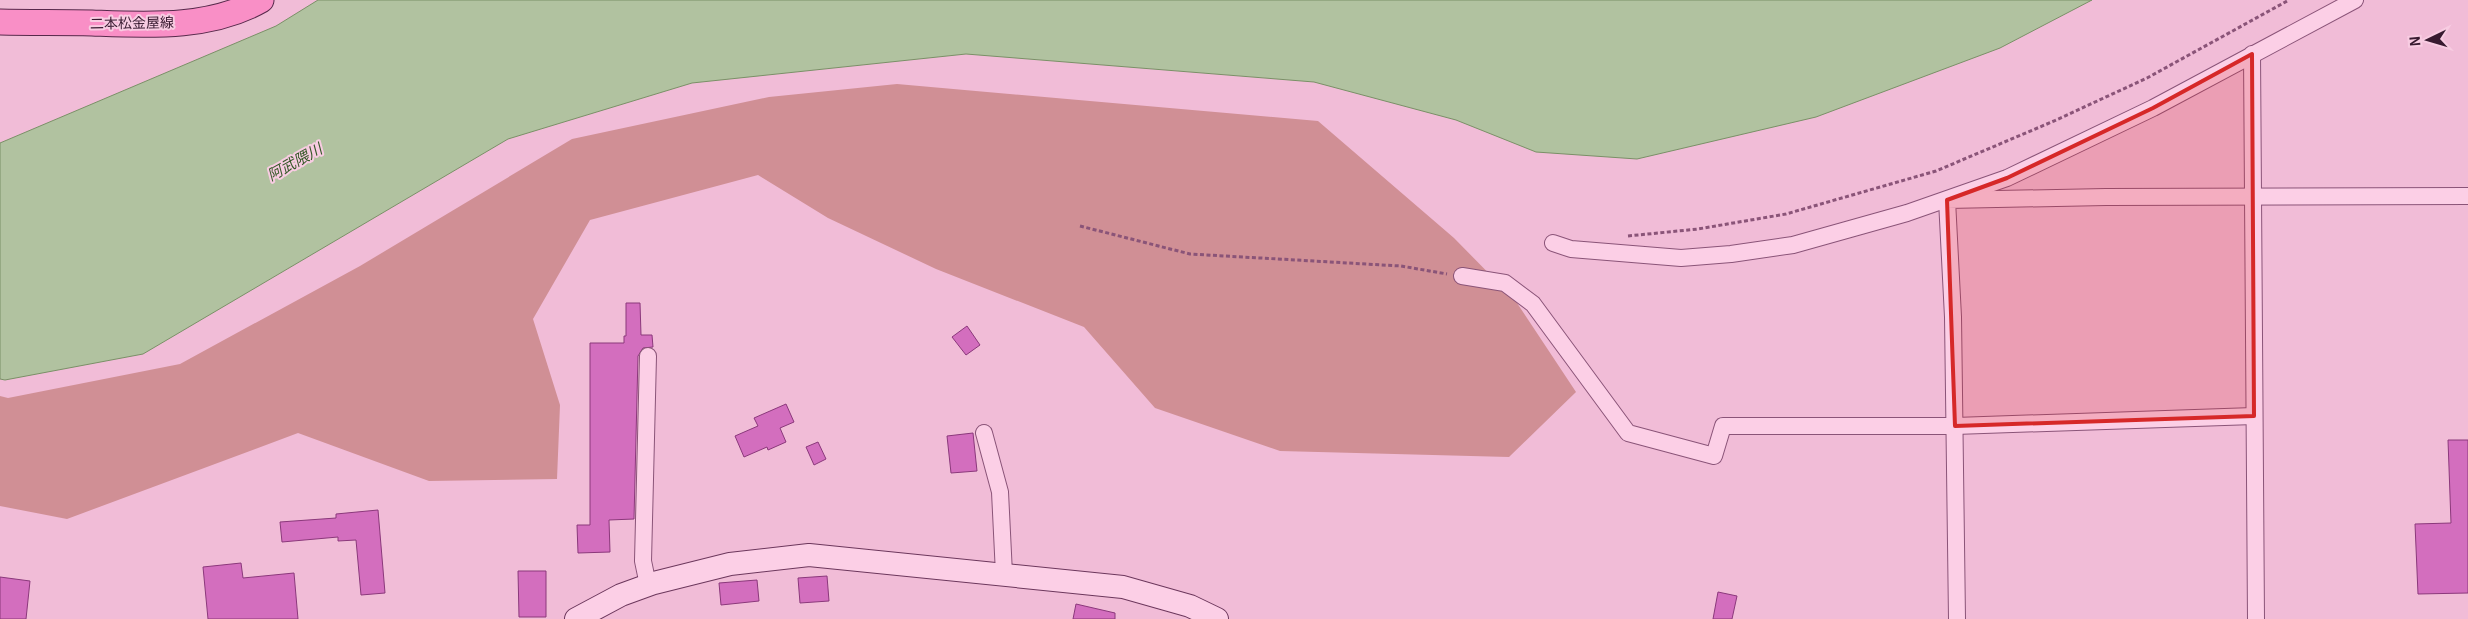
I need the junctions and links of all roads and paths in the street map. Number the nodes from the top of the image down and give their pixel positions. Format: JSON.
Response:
{"nodes":[{"id":1,"x":261,"y":0,"type":"edge"},
{"id":2,"x":2289,"y":0,"type":"edge"},
{"id":3,"x":2355,"y":0,"type":"edge"},
{"id":4,"x":0,"y":22,"type":"edge"},
{"id":5,"x":2252,"y":54,"type":"junction"},
{"id":6,"x":2254,"y":196,"type":"junction"},
{"id":7,"x":2468,"y":196,"type":"edge"},
{"id":8,"x":1947,"y":200,"type":"junction"},
{"id":9,"x":1080,"y":226,"type":"dead end"},
{"id":10,"x":1623,"y":236,"type":"dead end"},
{"id":11,"x":1552,"y":243,"type":"dead end"},
{"id":12,"x":1462,"y":276,"type":"joint"},
{"id":13,"x":648,"y":356,"type":"dead end"},
{"id":14,"x":2254,"y":416,"type":"junction"},
{"id":15,"x":1955,"y":426,"type":"junction"},
{"id":16,"x":984,"y":433,"type":"dead end"},
{"id":17,"x":1004,"y":574,"type":"junction"},
{"id":18,"x":648,"y":585,"type":"junction"},
{"id":19,"x":576,"y":619,"type":"edge"},
{"id":20,"x":1217,"y":619,"type":"edge"},
{"id":21,"x":1957,"y":619,"type":"edge"},
{"id":22,"x":2256,"y":619,"type":"edge"}],
"edges":[{"from":1,"to":4,"type":"main road","name":"二本松金屋線"},
{"from":2,"to":10,"type":"path"},
{"from":3,"to":5,"type":"street"},
{"from":5,"to":6,"type":"street"},
{"from":5,"to":8,"type":"street"},
{"from":6,"to":7,"type":"street"},
{"from":6,"to":8,"type":"street"},
{"from":6,"to":14,"type":"street"},
{"from":8,"to":11,"type":"street"},
{"from":8,"to":15,"type":"street"},
{"from":9,"to":12,"type":"path"},
{"from":12,"to":15,"type":"street"},
{"from":13,"to":18,"type":"street"},
{"from":14,"to":15,"type":"street"},
{"from":14,"to":22,"type":"street"},
{"from":15,"to":21,"type":"street"},
{"from":16,"to":17,"type":"street"},
{"from":17,"to":18,"type":"street"},
{"from":17,"to":20,"type":"street"},
{"from":18,"to":19,"type":"street"}]}
